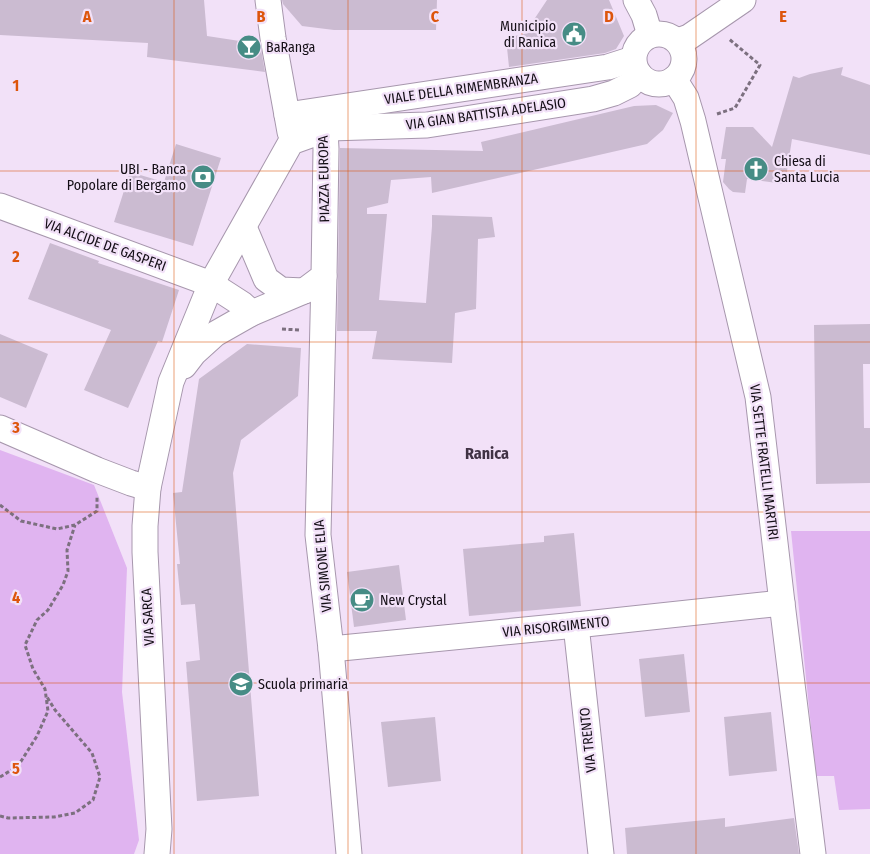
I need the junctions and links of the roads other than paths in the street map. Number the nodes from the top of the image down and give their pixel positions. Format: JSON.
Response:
{"nodes":[{"id":1,"x":268,"y":0,"type":"edge"},
{"id":2,"x":636,"y":0,"type":"edge"},
{"id":3,"x":743,"y":0,"type":"edge"},
{"id":4,"x":650,"y":35,"type":"junction"},
{"id":5,"x":678,"y":41,"type":"junction"},
{"id":6,"x":636,"y":67,"type":"junction"},
{"id":7,"x":674,"y":79,"type":"junction"},
{"id":8,"x":288,"y":115,"type":"junction"},
{"id":9,"x":325,"y":130,"type":"junction"},
{"id":10,"x":291,"y":142,"type":"junction"},
{"id":11,"x":0,"y":206,"type":"edge"},
{"id":12,"x":244,"y":227,"type":"junction"},
{"id":13,"x":324,"y":276,"type":"junction"},
{"id":14,"x":210,"y":284,"type":"junction"},
{"id":15,"x":304,"y":291,"type":"junction"},
{"id":16,"x":252,"y":313,"type":"junction"},
{"id":17,"x":171,"y":382,"type":"junction"},
{"id":18,"x":0,"y":428,"type":"edge"},
{"id":19,"x":148,"y":488,"type":"junction"},
{"id":20,"x":782,"y":603,"type":"junction"},
{"id":21,"x":576,"y":625,"type":"junction"},
{"id":22,"x":331,"y":649,"type":"junction"},
{"id":23,"x":157,"y":854,"type":"edge"},
{"id":24,"x":349,"y":854,"type":"edge"},
{"id":25,"x":601,"y":854,"type":"edge"},
{"id":26,"x":813,"y":854,"type":"edge"}],
"edges":[{"from":1,"to":8,"type":"street"},
{"from":2,"to":4,"type":"street"},
{"from":3,"to":5,"type":"street"},
{"from":4,"to":5,"type":"street"},
{"from":4,"to":6,"type":"street"},
{"from":5,"to":7,"type":"street"},
{"from":6,"to":7,"type":"street"},
{"from":6,"to":8,"type":"street","name":"VIALE DELLA RIMEMBRANZA"},
{"from":6,"to":9,"type":"street","name":"VIA GIAN BATTISTA ADELASIO"},
{"from":7,"to":20,"type":"street","name":"VIA SETTE FRATELLI MARTIRI"},
{"from":8,"to":10,"type":"street"},
{"from":9,"to":10,"type":"street","name":"PIAZZA EUROPA"},
{"from":9,"to":13,"type":"street","name":"PIAZZA EUROPA"},
{"from":10,"to":12,"type":"street"},
{"from":11,"to":14,"type":"street","name":"VIA ALCIDE DE GASPERI"},
{"from":12,"to":14,"type":"street"},
{"from":12,"to":15,"type":"street"},
{"from":13,"to":15,"type":"street"},
{"from":13,"to":22,"type":"street","name":"VIA SIMONE ELIA"},
{"from":14,"to":16,"type":"street"},
{"from":14,"to":17,"type":"street"},
{"from":15,"to":16,"type":"street"},
{"from":16,"to":17,"type":"street"},
{"from":17,"to":19,"type":"street","name":"VIA SARCA"},
{"from":18,"to":19,"type":"street"},
{"from":19,"to":23,"type":"street","name":"VIA SARCA"},
{"from":20,"to":21,"type":"street","name":"VIA RISORGIMENTO"},
{"from":20,"to":26,"type":"street","name":"VIA SETTE FRATELLI MARTIRI"},
{"from":21,"to":22,"type":"street","name":"VIA RISORGIMENTO"},
{"from":21,"to":25,"type":"street","name":"VIA TRENTO"},
{"from":22,"to":24,"type":"street","name":"VIA SIMONE ELIA"}]}
